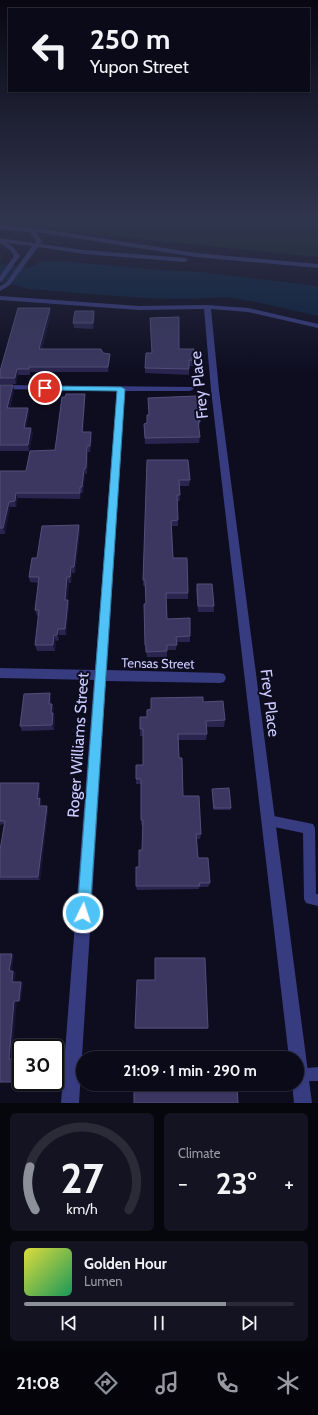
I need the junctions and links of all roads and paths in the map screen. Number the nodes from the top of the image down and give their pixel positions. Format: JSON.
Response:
{"nodes":[{"id":1,"x":8,"y":269,"type":"edge"},
{"id":2,"x":18,"y":269,"type":"edge"},
{"id":3,"x":296,"y":269,"type":"edge"},
{"id":4,"x":318,"y":272,"type":"edge"},
{"id":5,"x":0,"y":280,"type":"edge"},
{"id":6,"x":0,"y":288,"type":"edge"},
{"id":7,"x":0,"y":298,"type":"edge"},
{"id":8,"x":207,"y":307,"type":"junction"},
{"id":9,"x":318,"y":326,"type":"edge"},
{"id":10,"x":0,"y":387,"type":"edge"},
{"id":11,"x":121,"y":389,"type":"junction"},
{"id":12,"x":190,"y":389,"type":"dead end"},
{"id":13,"x":0,"y":673,"type":"edge"},
{"id":14,"x":100,"y":676,"type":"junction"},
{"id":15,"x":220,"y":678,"type":"dead end"},
{"id":16,"x":268,"y":822,"type":"junction"},
{"id":17,"x":318,"y":900,"type":"edge"},
{"id":18,"x":296,"y":1051,"type":"edge"},
{"id":19,"x":318,"y":1074,"type":"edge"},
{"id":20,"x":304,"y":1075,"type":"edge"},
{"id":21,"x":301,"y":1091,"type":"edge"},
{"id":22,"x":70,"y":1103,"type":"edge"},
{"id":23,"x":303,"y":1103,"type":"edge"}],
"edges":[{"from":1,"to":5,"type":"street"},
{"from":2,"to":6,"type":"street"},
{"from":3,"to":4,"type":"street"},
{"from":7,"to":8,"type":"street"},
{"from":8,"to":9,"type":"street"},
{"from":8,"to":16,"type":"street","name":"Frey Place"},
{"from":10,"to":11,"type":"street"},
{"from":11,"to":12,"type":"street"},
{"from":11,"to":14,"type":"street","name":"Roger Williams Street"},
{"from":13,"to":14,"type":"street","name":"Tensas Street"},
{"from":14,"to":15,"type":"street","name":"Tensas Street"},
{"from":14,"to":22,"type":"street","name":"Roger Williams Street"},
{"from":16,"to":17,"type":"lane"},
{"from":16,"to":18,"type":"street","name":"Frey Place"},
{"from":19,"to":20,"type":"lane"},
{"from":21,"to":23,"type":"street","name":"Frey Place"}]}
